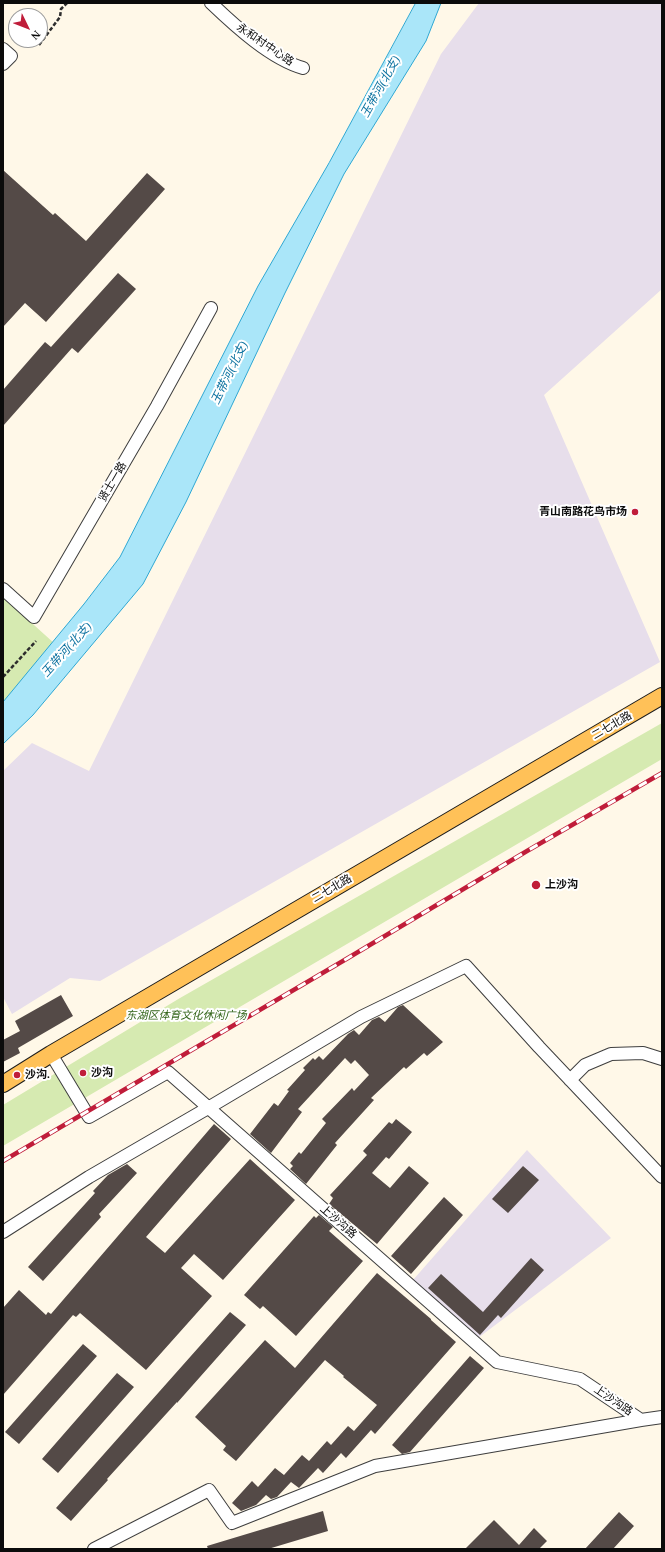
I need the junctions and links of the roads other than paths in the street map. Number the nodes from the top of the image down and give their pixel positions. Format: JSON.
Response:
{"nodes":[{"id":1,"x":211,"y":3,"type":"edge"},
{"id":2,"x":3,"y":49,"type":"edge"},
{"id":3,"x":3,"y":64,"type":"edge"},
{"id":4,"x":303,"y":68,"type":"dead end"},
{"id":5,"x":211,"y":308,"type":"dead end"},
{"id":6,"x":3,"y":589,"type":"edge"},
{"id":7,"x":662,"y":696,"type":"edge"},
{"id":8,"x":51,"y":1054,"type":"junction"},
{"id":9,"x":662,"y":1059,"type":"edge"},
{"id":10,"x":570,"y":1080,"type":"junction"},
{"id":11,"x":3,"y":1084,"type":"edge"},
{"id":12,"x":208,"y":1108,"type":"junction"},
{"id":13,"x":662,"y":1177,"type":"edge"},
{"id":14,"x":3,"y":1232,"type":"edge"},
{"id":15,"x":662,"y":1417,"type":"edge"},
{"id":16,"x":641,"y":1420,"type":"junction"},
{"id":17,"x":94,"y":1549,"type":"edge"}],
"edges":[{"from":1,"to":4,"type":"street","name":"永和村中心路"},
{"from":2,"to":3,"type":"street"},
{"from":5,"to":6,"type":"street","name":"贤士一路"},
{"from":7,"to":8,"type":"main road","name":"二七北路"},
{"from":8,"to":11,"type":"main road","name":"二七北路"},
{"from":8,"to":12,"type":"street","name":"上沙沟路"},
{"from":9,"to":10,"type":"street"},
{"from":10,"to":12,"type":"street"},
{"from":10,"to":13,"type":"street"},
{"from":12,"to":14,"type":"street"},
{"from":12,"to":16,"type":"street","name":"上沙沟路"},
{"from":15,"to":16,"type":"street","name":"上沙沟路"},
{"from":16,"to":17,"type":"street"}]}
